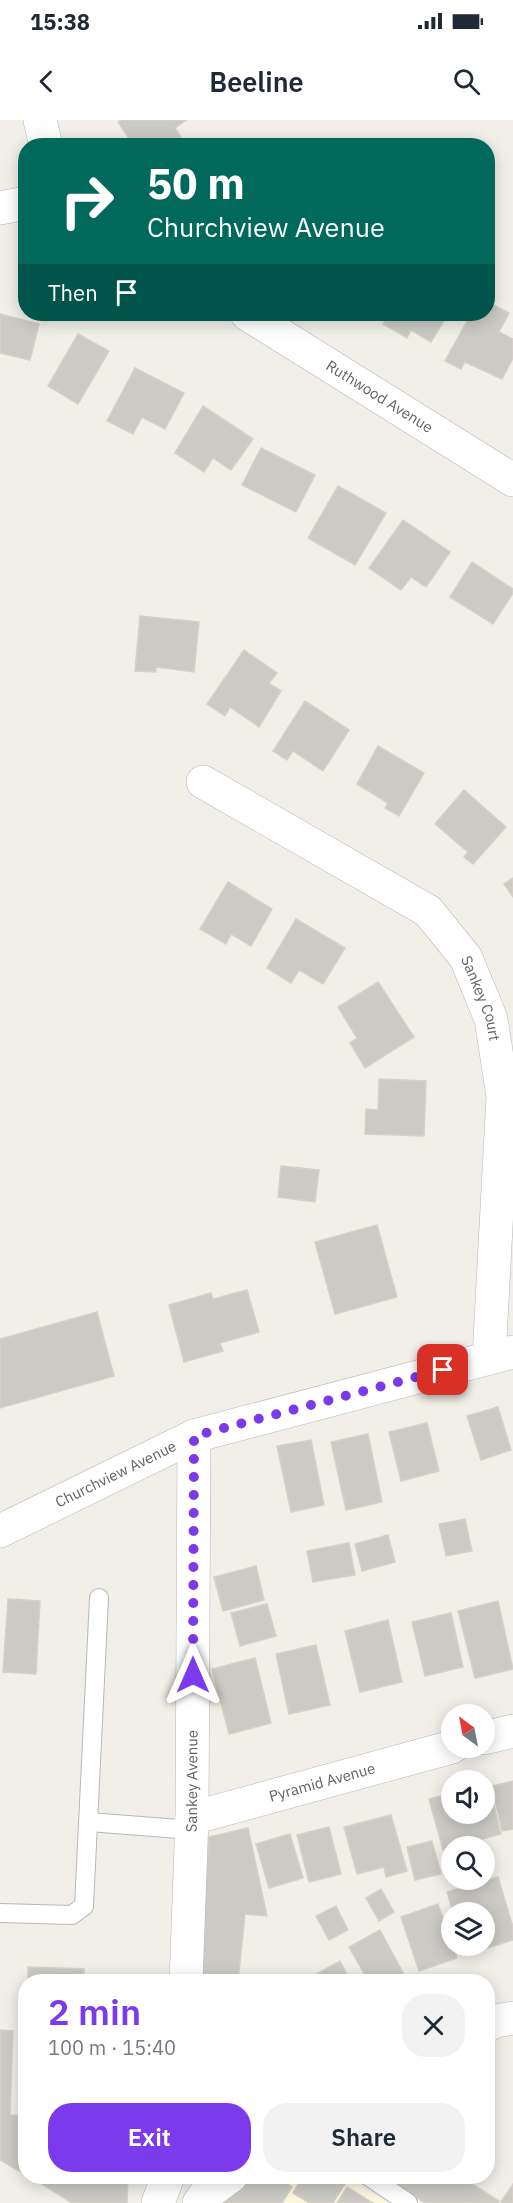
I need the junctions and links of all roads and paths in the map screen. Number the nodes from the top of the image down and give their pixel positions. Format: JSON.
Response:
{"nodes":[{"id":1,"x":40,"y":120,"type":"edge"},
{"id":2,"x":44,"y":138,"type":"edge"},
{"id":3,"x":18,"y":204,"type":"edge"},
{"id":4,"x":0,"y":208,"type":"edge"},
{"id":5,"x":258,"y":321,"type":"edge"},
{"id":6,"x":513,"y":480,"type":"edge"},
{"id":7,"x":203,"y":782,"type":"dead end"},
{"id":8,"x":501,"y":1355,"type":"edge"},
{"id":9,"x":194,"y":1436,"type":"junction"},
{"id":10,"x":0,"y":1531,"type":"edge"},
{"id":11,"x":99,"y":1598,"type":"dead end"},
{"id":12,"x":513,"y":1731,"type":"edge"},
{"id":13,"x":495,"y":1735,"type":"edge"},
{"id":14,"x":441,"y":1751,"type":"edge"},
{"id":15,"x":89,"y":1822,"type":"junction"},
{"id":16,"x":192,"y":1824,"type":"junction"},
{"id":17,"x":0,"y":1913,"type":"edge"},
{"id":18,"x":186,"y":1974,"type":"edge"},
{"id":19,"x":165,"y":2184,"type":"edge"},
{"id":20,"x":220,"y":2184,"type":"edge"},
{"id":21,"x":380,"y":2184,"type":"edge"},
{"id":22,"x":158,"y":2203,"type":"edge"},
{"id":23,"x":199,"y":2203,"type":"edge"},
{"id":24,"x":408,"y":2203,"type":"edge"}],
"edges":[{"from":1,"to":2,"type":"street"},
{"from":3,"to":4,"type":"street"},
{"from":5,"to":6,"type":"street","name":"Ruthwood Avenue"},
{"from":7,"to":8,"type":"street","name":"Sankey Court"},
{"from":8,"to":9,"type":"street","name":"Churchview Avenue"},
{"from":9,"to":10,"type":"street","name":"Churchview Avenue"},
{"from":9,"to":16,"type":"street","name":"Sankey Avenue"},
{"from":11,"to":15,"type":"lane"},
{"from":12,"to":13,"type":"street"},
{"from":14,"to":16,"type":"street","name":"Pyramid Avenue"},
{"from":15,"to":16,"type":"lane"},
{"from":15,"to":17,"type":"lane"},
{"from":16,"to":18,"type":"street","name":"Sankey Avenue"},
{"from":19,"to":22,"type":"street"},
{"from":20,"to":23,"type":"street"},
{"from":21,"to":24,"type":"lane"}]}
